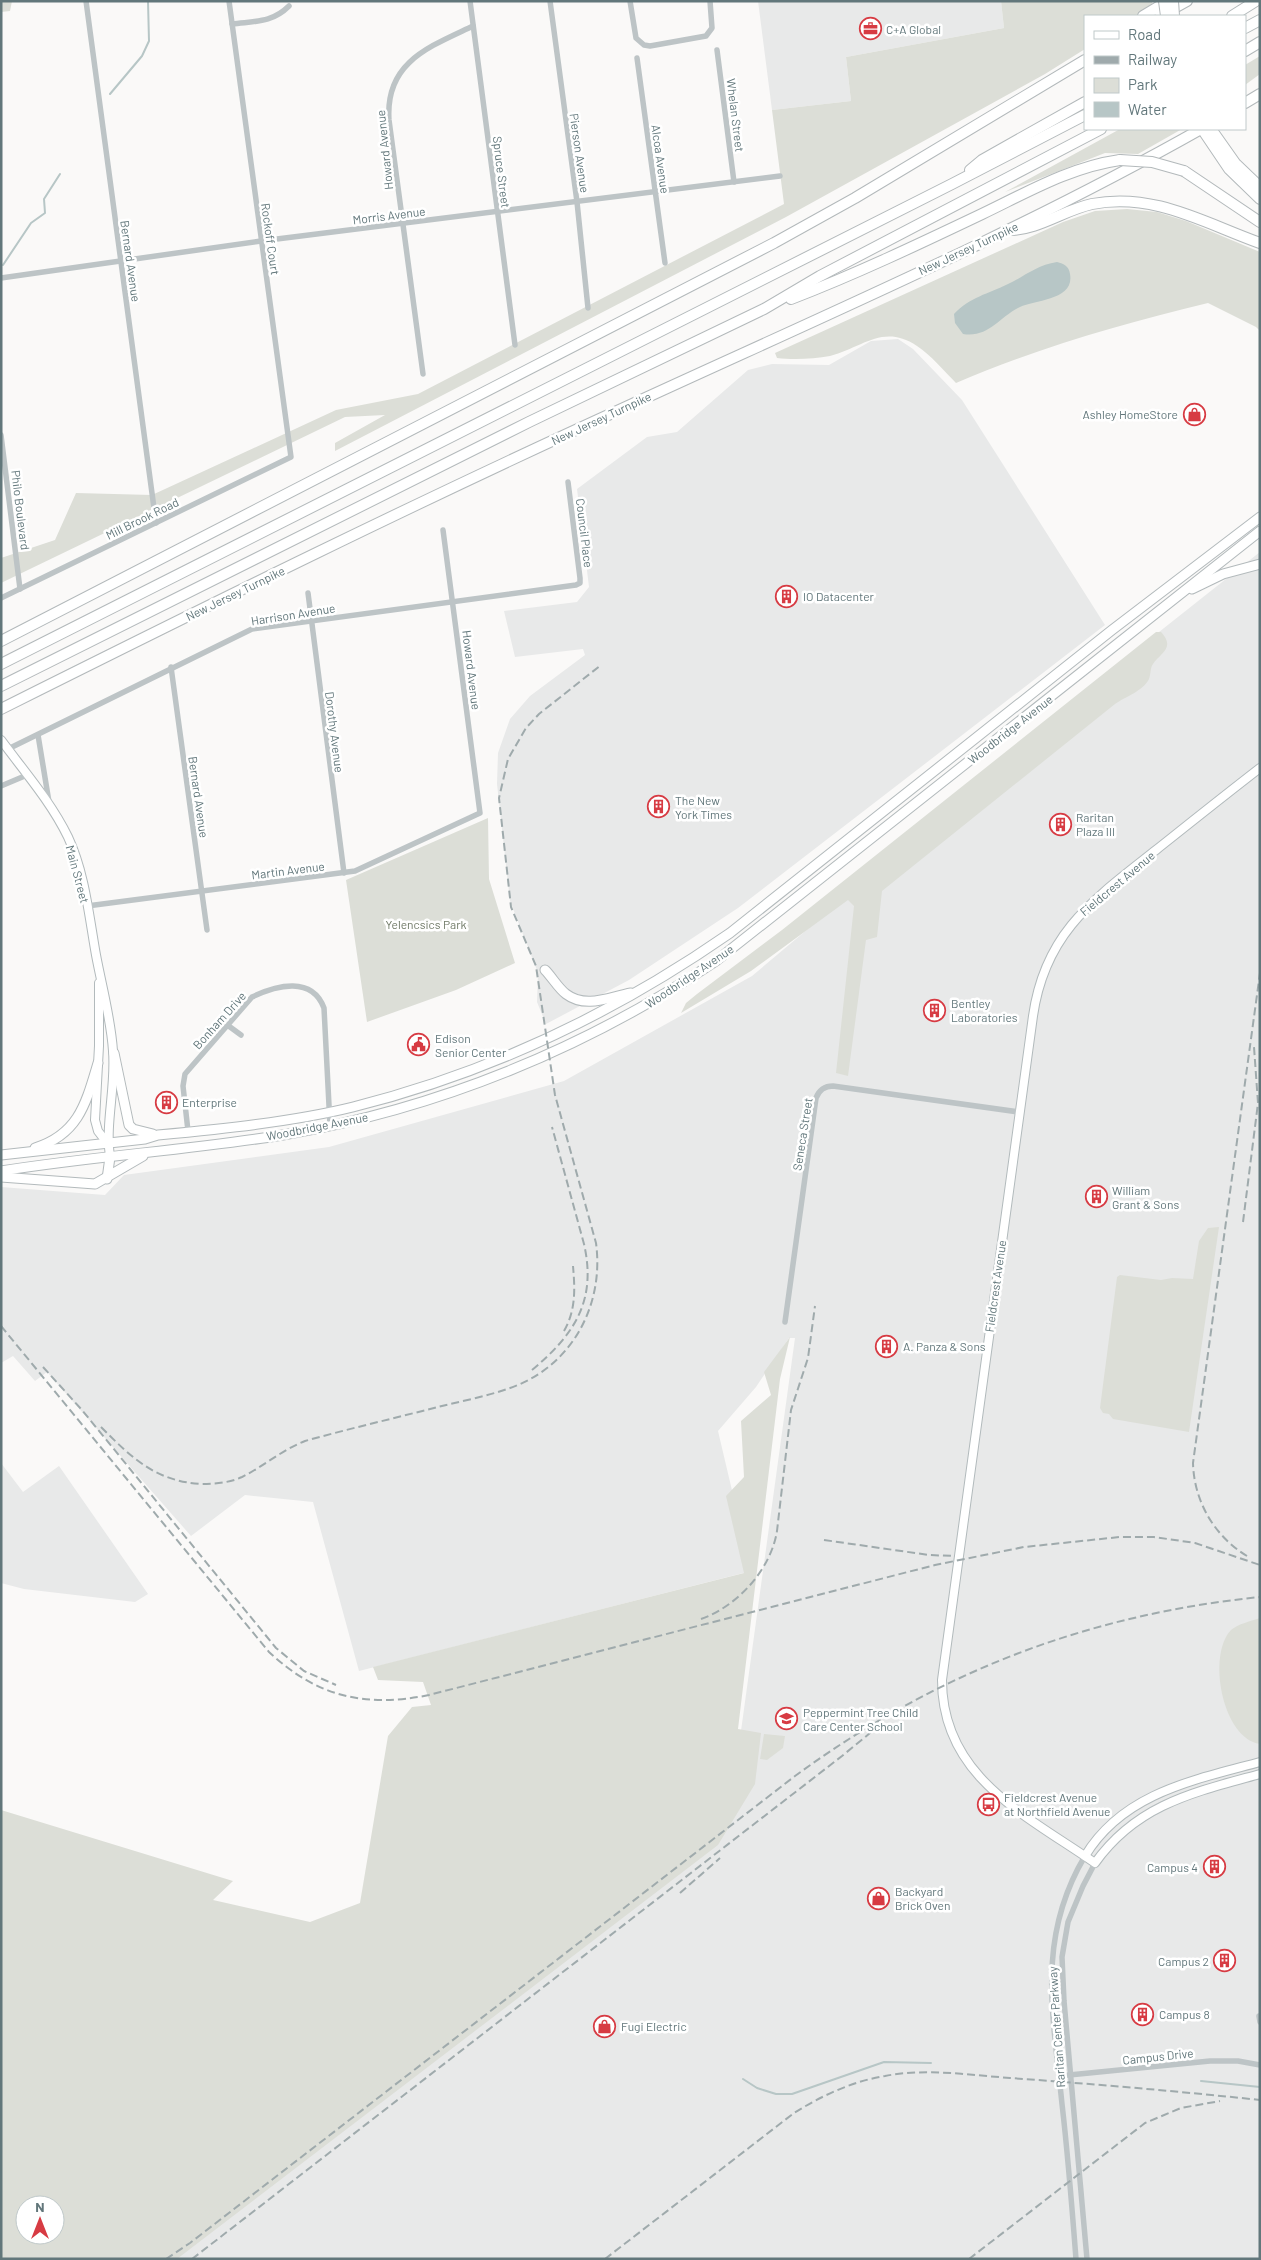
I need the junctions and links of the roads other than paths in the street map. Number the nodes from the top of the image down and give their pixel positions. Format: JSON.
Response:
{"nodes":[{"id":1,"x":86,"y":1,"type":"edge"},
{"id":2,"x":229,"y":1,"type":"edge"},
{"id":3,"x":470,"y":1,"type":"edge"},
{"id":4,"x":550,"y":1,"type":"edge"},
{"id":5,"x":630,"y":1,"type":"edge"},
{"id":6,"x":710,"y":1,"type":"edge"},
{"id":7,"x":1166,"y":1,"type":"edge"},
{"id":8,"x":1173,"y":1,"type":"edge"},
{"id":9,"x":1187,"y":1,"type":"edge"},
{"id":10,"x":1256,"y":1,"type":"edge"},
{"id":11,"x":289,"y":6,"type":"dead end"},
{"id":12,"x":1145,"y":15,"type":"edge"},
{"id":13,"x":1162,"y":15,"type":"edge"},
{"id":14,"x":1166,"y":15,"type":"edge"},
{"id":15,"x":1174,"y":15,"type":"edge"},
{"id":16,"x":1234,"y":15,"type":"edge"},
{"id":17,"x":1260,"y":20,"type":"edge"},
{"id":18,"x":232,"y":24,"type":"junction"},
{"id":19,"x":473,"y":26,"type":"junction"},
{"id":20,"x":1246,"y":27,"type":"edge"},
{"id":21,"x":1260,"y":42,"type":"edge"},
{"id":22,"x":718,"y":50,"type":"dead end"},
{"id":23,"x":1246,"y":50,"type":"edge"},
{"id":24,"x":637,"y":58,"type":"dead end"},
{"id":25,"x":1084,"y":61,"type":"edge"},
{"id":26,"x":1260,"y":94,"type":"edge"},
{"id":27,"x":1246,"y":102,"type":"edge"},
{"id":28,"x":1084,"y":103,"type":"edge"},
{"id":29,"x":1084,"y":115,"type":"edge"},
{"id":30,"x":1099,"y":130,"type":"edge"},
{"id":31,"x":1199,"y":130,"type":"edge"},
{"id":32,"x":1202,"y":130,"type":"edge"},
{"id":33,"x":1211,"y":130,"type":"edge"},
{"id":34,"x":1219,"y":149,"type":"junction"},
{"id":35,"x":780,"y":176,"type":"dead end"},
{"id":36,"x":734,"y":182,"type":"junction"},
{"id":37,"x":952,"y":184,"type":"junction"},
{"id":38,"x":1260,"y":187,"type":"edge"},
{"id":39,"x":656,"y":191,"type":"junction"},
{"id":40,"x":1260,"y":199,"type":"edge"},
{"id":41,"x":577,"y":202,"type":"junction"},
{"id":42,"x":497,"y":212,"type":"junction"},
{"id":43,"x":1260,"y":222,"type":"edge"},
{"id":44,"x":403,"y":224,"type":"junction"},
{"id":45,"x":1006,"y":230,"type":"junction"},
{"id":46,"x":262,"y":241,"type":"junction"},
{"id":47,"x":1260,"y":243,"type":"edge"},
{"id":48,"x":121,"y":262,"type":"junction"},
{"id":49,"x":665,"y":263,"type":"dead end"},
{"id":50,"x":1,"y":278,"type":"edge"},
{"id":51,"x":588,"y":308,"type":"dead end"},
{"id":52,"x":764,"y":309,"type":"junction"},
{"id":53,"x":515,"y":345,"type":"dead end"},
{"id":54,"x":423,"y":374,"type":"dead end"},
{"id":55,"x":1,"y":435,"type":"edge"},
{"id":56,"x":291,"y":457,"type":"joint"},
{"id":57,"x":568,"y":482,"type":"dead end"},
{"id":58,"x":1260,"y":515,"type":"edge"},
{"id":59,"x":156,"y":522,"type":"junction"},
{"id":60,"x":443,"y":530,"type":"dead end"},
{"id":61,"x":1260,"y":531,"type":"edge"},
{"id":62,"x":1260,"y":564,"type":"edge"},
{"id":63,"x":576,"y":585,"type":"joint"},
{"id":64,"x":20,"y":589,"type":"junction"},
{"id":65,"x":308,"y":593,"type":"dead end"},
{"id":66,"x":1,"y":598,"type":"edge"},
{"id":67,"x":453,"y":602,"type":"junction"},
{"id":68,"x":1154,"y":614,"type":"junction"},
{"id":69,"x":311,"y":620,"type":"junction"},
{"id":70,"x":1,"y":641,"type":"edge"},
{"id":71,"x":1,"y":664,"type":"edge"},
{"id":72,"x":171,"y":667,"type":"junction"},
{"id":73,"x":1,"y":686,"type":"edge"},
{"id":74,"x":2,"y":709,"type":"edge"},
{"id":75,"x":38,"y":735,"type":"junction"},
{"id":76,"x":1,"y":740,"type":"edge"},
{"id":77,"x":8,"y":749,"type":"junction"},
{"id":78,"x":1260,"y":768,"type":"edge"},
{"id":79,"x":27,"y":775,"type":"junction"},
{"id":80,"x":1,"y":786,"type":"edge"},
{"id":81,"x":49,"y":804,"type":"junction"},
{"id":82,"x":480,"y":812,"type":"joint"},
{"id":83,"x":344,"y":873,"type":"junction"},
{"id":84,"x":202,"y":891,"type":"junction"},
{"id":85,"x":87,"y":906,"type":"junction"},
{"id":86,"x":208,"y":930,"type":"dead end"},
{"id":87,"x":98,"y":968,"type":"junction"},
{"id":88,"x":545,"y":970,"type":"dead end"},
{"id":89,"x":638,"y":992,"type":"junction"},
{"id":90,"x":226,"y":1024,"type":"junction"},
{"id":91,"x":241,"y":1035,"type":"dead end"},
{"id":92,"x":114,"y":1053,"type":"junction"},
{"id":93,"x":98,"y":1063,"type":"junction"},
{"id":94,"x":329,"y":1111,"type":"junction"},
{"id":95,"x":1019,"y":1112,"type":"junction"},
{"id":96,"x":330,"y":1125,"type":"junction"},
{"id":97,"x":188,"y":1131,"type":"junction"},
{"id":98,"x":158,"y":1135,"type":"junction"},
{"id":99,"x":108,"y":1144,"type":"junction"},
{"id":100,"x":23,"y":1152,"type":"junction"},
{"id":101,"x":152,"y":1152,"type":"junction"},
{"id":102,"x":1,"y":1155,"type":"edge"},
{"id":103,"x":110,"y":1157,"type":"junction"},
{"id":104,"x":1,"y":1171,"type":"edge"},
{"id":105,"x":1,"y":1177,"type":"edge"},
{"id":106,"x":107,"y":1179,"type":"junction"},
{"id":107,"x":786,"y":1322,"type":"dead end"},
{"id":108,"x":1260,"y":1762,"type":"edge"},
{"id":109,"x":1260,"y":1774,"type":"edge"},
{"id":110,"x":1084,"y":1856,"type":"junction"},
{"id":111,"x":1095,"y":1863,"type":"junction"},
{"id":112,"x":1260,"y":2064,"type":"edge"},
{"id":113,"x":1071,"y":2074,"type":"junction"},
{"id":114,"x":1059,"y":2076,"type":"junction"},
{"id":115,"x":1076,"y":2259,"type":"edge"},
{"id":116,"x":1087,"y":2259,"type":"edge"}],
"edges":[{"from":1,"to":48,"type":"street","name":"Bernard Avenue"},
{"from":2,"to":18,"type":"street","name":"Rockoff Court"},
{"from":3,"to":19,"type":"street","name":"Spruce Street"},
{"from":4,"to":41,"type":"street","name":"Pierson Avenue"},
{"from":5,"to":6,"type":"street"},
{"from":7,"to":12,"type":"highway"},
{"from":7,"to":14,"type":"highway","bridge":true},
{"from":8,"to":15,"type":"highway","bridge":true},
{"from":9,"to":13,"type":"highway"},
{"from":10,"to":16,"type":"highway"},
{"from":11,"to":18,"type":"street"},
{"from":17,"to":20,"type":"highway"},
{"from":18,"to":46,"type":"street","name":"Rockoff Court"},
{"from":19,"to":42,"type":"street","name":"Spruce Street"},
{"from":19,"to":44,"type":"street","name":"Howard Avenue"},
{"from":21,"to":23,"type":"highway"},
{"from":22,"to":36,"type":"street","name":"Whelan Street"},
{"from":24,"to":39,"type":"street","name":"Alcoa Avenue"},
{"from":25,"to":70,"type":"highway"},
{"from":26,"to":27,"type":"highway"},
{"from":28,"to":37,"type":"highway"},
{"from":29,"to":37,"type":"highway"},
{"from":30,"to":52,"type":"highway","name":"New Jersey Turnpike"},
{"from":31,"to":45,"type":"highway","name":"New Jersey Turnpike"},
{"from":32,"to":34,"type":"highway"},
{"from":33,"to":34,"type":"highway"},
{"from":34,"to":38,"type":"highway"},
{"from":34,"to":40,"type":"highway"},
{"from":35,"to":36,"type":"street","name":"Morris Avenue"},
{"from":36,"to":39,"type":"street","name":"Morris Avenue"},
{"from":37,"to":71,"type":"highway"},
{"from":39,"to":41,"type":"street","name":"Morris Avenue"},
{"from":39,"to":49,"type":"street","name":"Alcoa Avenue"},
{"from":41,"to":42,"type":"street","name":"Morris Avenue"},
{"from":41,"to":51,"type":"street","name":"Pierson Avenue"},
{"from":42,"to":44,"type":"street","name":"Morris Avenue"},
{"from":42,"to":53,"type":"street","name":"Spruce Street"},
{"from":43,"to":52,"type":"highway","bridge":true},
{"from":44,"to":46,"type":"street","name":"Morris Avenue"},
{"from":44,"to":54,"type":"street","name":"Howard Avenue"},
{"from":45,"to":47,"type":"highway"},
{"from":45,"to":74,"type":"highway","name":"New Jersey Turnpike"},
{"from":46,"to":48,"type":"street","name":"Morris Avenue"},
{"from":46,"to":56,"type":"street","name":"Rockoff Court"},
{"from":48,"to":50,"type":"street","name":"Morris Avenue"},
{"from":48,"to":59,"type":"street","name":"Bernard Avenue"},
{"from":52,"to":73,"type":"highway","name":"New Jersey Turnpike"},
{"from":55,"to":64,"type":"street","name":"Philo Boulevard"},
{"from":56,"to":59,"type":"street","name":"Mill Brook Road"},
{"from":57,"to":63,"type":"street","name":"Council Place"},
{"from":58,"to":89,"type":"main road","name":"Woodbridge Avenue"},
{"from":59,"to":64,"type":"street","name":"Mill Brook Road"},
{"from":60,"to":67,"type":"street","name":"Howard Avenue"},
{"from":61,"to":68,"type":"main road","name":"Woodbridge Avenue"},
{"from":62,"to":68,"type":"main road"},
{"from":63,"to":67,"type":"street","name":"Harrison Avenue"},
{"from":64,"to":66,"type":"street","name":"Mill Brook Road"},
{"from":65,"to":69,"type":"street","name":"Dorothy Avenue"},
{"from":67,"to":69,"type":"street","name":"Harrison Avenue"},
{"from":67,"to":82,"type":"street","name":"Howard Avenue"},
{"from":68,"to":96,"type":"main road","name":"Woodbridge Avenue"},
{"from":69,"to":72,"type":"street","name":"Harrison Avenue"},
{"from":69,"to":83,"type":"street","name":"Dorothy Avenue"},
{"from":72,"to":75,"type":"street","name":"Harrison Avenue"},
{"from":72,"to":84,"type":"street","name":"Bernard Avenue"},
{"from":75,"to":77,"type":"street","name":"Harrison Avenue"},
{"from":75,"to":81,"type":"street"},
{"from":76,"to":77,"type":"street","name":"Main Street"},
{"from":77,"to":79,"type":"street","name":"Main Street"},
{"from":78,"to":95,"type":"street","name":"Fieldcrest Avenue"},
{"from":79,"to":80,"type":"street"},
{"from":79,"to":81,"type":"street","name":"Main Street"},
{"from":81,"to":85,"type":"street","name":"Main Street"},
{"from":82,"to":83,"type":"street","name":"Martin Avenue"},
{"from":83,"to":84,"type":"street","name":"Martin Avenue"},
{"from":84,"to":85,"type":"street","name":"Martin Avenue"},
{"from":84,"to":86,"type":"street","name":"Bernard Avenue"},
{"from":85,"to":87,"type":"street","name":"Main Street"},
{"from":87,"to":92,"type":"street","name":"Main Street"},
{"from":87,"to":93,"type":"street","name":"Main Street"},
{"from":88,"to":89,"type":"main road"},
{"from":89,"to":94,"type":"main road","name":"Woodbridge Avenue"},
{"from":90,"to":91,"type":"street"},
{"from":90,"to":94,"type":"street","name":"Bonham Drive"},
{"from":90,"to":97,"type":"street","name":"Bonham Drive"},
{"from":92,"to":98,"type":"main road"},
{"from":92,"to":99,"type":"street","name":"Main Street"},
{"from":93,"to":99,"type":"street","name":"Main Street"},
{"from":93,"to":100,"type":"main road"},
{"from":94,"to":96,"type":"street","name":"Bonham Drive"},
{"from":94,"to":97,"type":"main road","name":"Woodbridge Avenue"},
{"from":95,"to":107,"type":"street","name":"Seneca Street"},
{"from":95,"to":110,"type":"street","name":"Fieldcrest Avenue"},
{"from":96,"to":101,"type":"main road","name":"Woodbridge Avenue"},
{"from":97,"to":98,"type":"main road","name":"Woodbridge Avenue"},
{"from":98,"to":99,"type":"main road","name":"Woodbridge Avenue"},
{"from":99,"to":100,"type":"main road","name":"Woodbridge Avenue"},
{"from":99,"to":103,"type":"street","name":"Main Street"},
{"from":100,"to":102,"type":"main road","name":"Woodbridge Avenue"},
{"from":101,"to":103,"type":"main road","name":"Woodbridge Avenue"},
{"from":101,"to":106,"type":"main road"},
{"from":103,"to":104,"type":"main road","name":"Woodbridge Avenue"},
{"from":103,"to":106,"type":"main road"},
{"from":105,"to":106,"type":"main road"},
{"from":108,"to":110,"type":"street","name":"Raritan Center Parkway"},
{"from":109,"to":111,"type":"street","name":"Raritan Center Parkway"},
{"from":110,"to":111,"type":"street","name":"Fieldcrest Avenue"},
{"from":110,"to":114,"type":"street","name":"Raritan Center Parkway"},
{"from":111,"to":113,"type":"street","name":"Raritan Center Parkway"},
{"from":112,"to":113,"type":"street","name":"Campus Drive"},
{"from":113,"to":114,"type":"street","name":"Campus Drive"},
{"from":113,"to":116,"type":"street","name":"Raritan Center Parkway"},
{"from":114,"to":115,"type":"street","name":"Raritan Center Parkway"}]}
